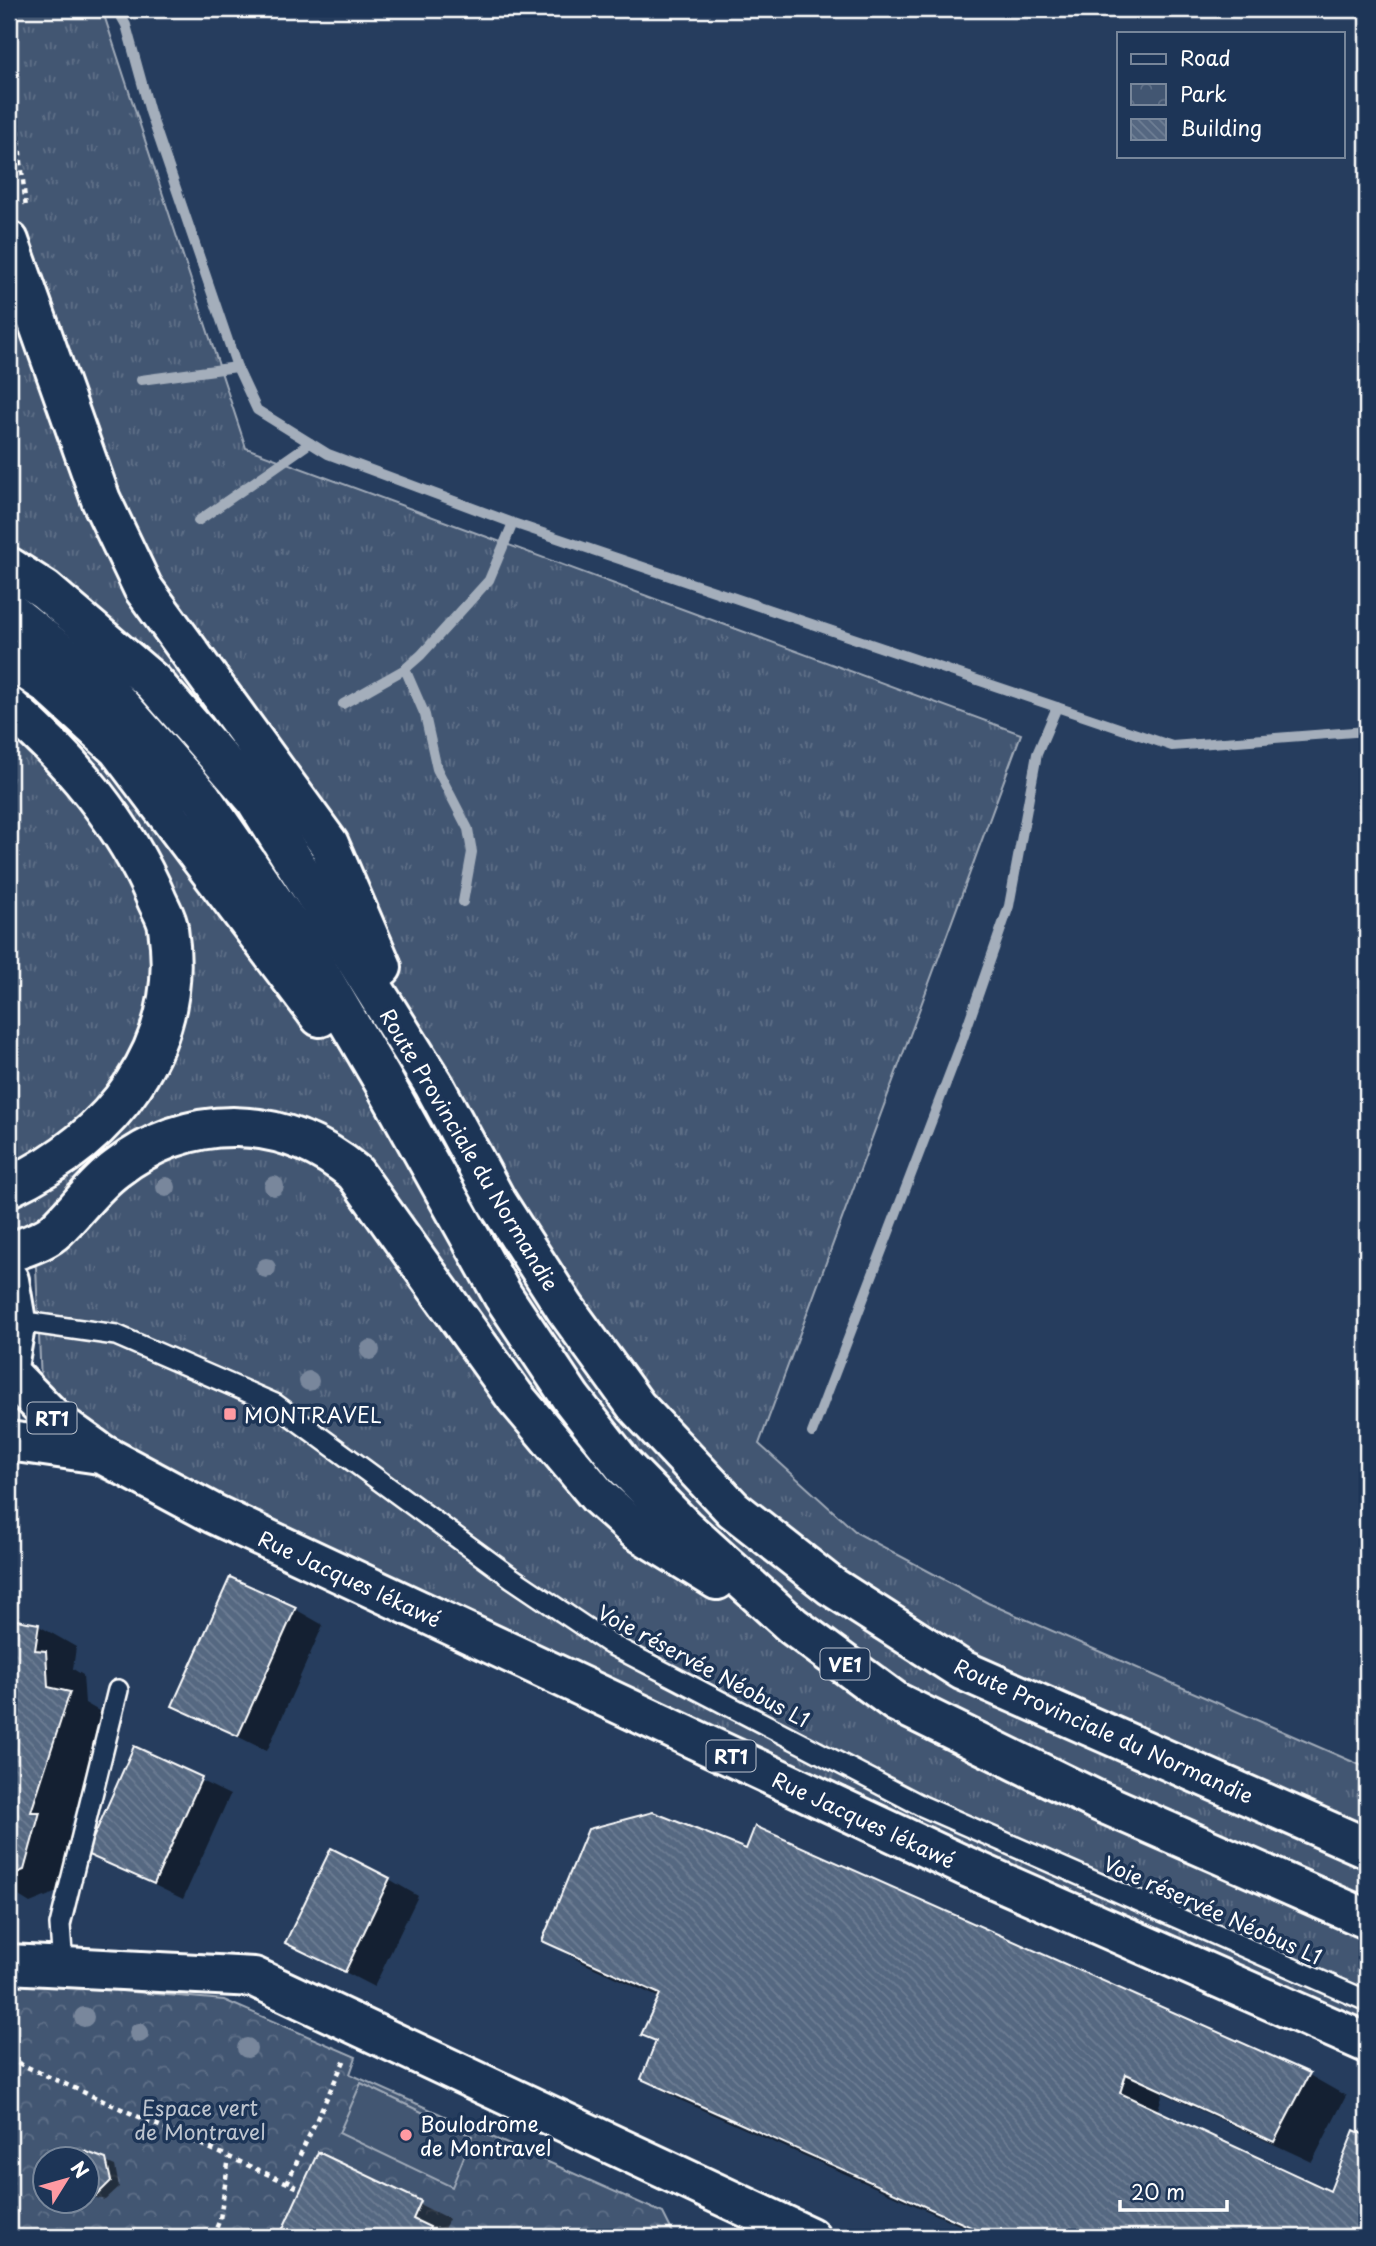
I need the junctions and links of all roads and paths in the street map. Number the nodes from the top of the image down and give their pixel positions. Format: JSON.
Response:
{"nodes":[{"id":1,"x":9,"y":51,"type":"edge"},
{"id":2,"x":17,"y":225,"type":"edge"},
{"id":3,"x":9,"y":567,"type":"edge"},
{"id":4,"x":9,"y":611,"type":"edge"},
{"id":5,"x":9,"y":659,"type":"edge"},
{"id":6,"x":9,"y":707,"type":"edge"},
{"id":7,"x":434,"y":1085,"type":"junction"},
{"id":8,"x":9,"y":1187,"type":"edge"},
{"id":9,"x":461,"y":1220,"type":"junction"},
{"id":10,"x":9,"y":1253,"type":"edge"},
{"id":11,"x":9,"y":1280,"type":"edge"},
{"id":12,"x":12,"y":1320,"type":"edge"},
{"id":13,"x":9,"y":1361,"type":"edge"},
{"id":14,"x":9,"y":1373,"type":"edge"},
{"id":15,"x":9,"y":1441,"type":"edge"},
{"id":16,"x":102,"y":1454,"type":"junction"},
{"id":17,"x":793,"y":1626,"type":"junction"},
{"id":18,"x":118,"y":1690,"type":"dead end"},
{"id":19,"x":1307,"y":1822,"type":"junction"},
{"id":20,"x":1367,"y":1840,"type":"edge"},
{"id":21,"x":1367,"y":1848,"type":"edge"},
{"id":22,"x":1367,"y":1919,"type":"edge"},
{"id":23,"x":9,"y":1964,"type":"edge"},
{"id":24,"x":63,"y":1967,"type":"junction"},
{"id":25,"x":1367,"y":2001,"type":"edge"},
{"id":26,"x":360,"y":2027,"type":"junction"},
{"id":27,"x":1367,"y":2043,"type":"edge"},
{"id":28,"x":9,"y":2059,"type":"edge"},
{"id":29,"x":229,"y":2157,"type":"junction"},
{"id":30,"x":287,"y":2183,"type":"junction"},
{"id":31,"x":301,"y":2189,"type":"dead end"},
{"id":32,"x":213,"y":2237,"type":"edge"},
{"id":33,"x":810,"y":2237,"type":"edge"}],
"edges":[{"from":1,"to":2,"type":"path"},
{"from":2,"to":7,"type":"main road"},
{"from":3,"to":7,"type":"main road","name":"Route Provinciale du Normandie"},
{"from":4,"to":9,"type":"main road","name":"Route Provinciale du Normandie"},
{"from":5,"to":9,"type":"main road"},
{"from":6,"to":8,"type":"main road"},
{"from":7,"to":19,"type":"main road","name":"Route Provinciale du Normandie"},
{"from":9,"to":17,"type":"main road","name":"Route Provinciale du Normandie"},
{"from":10,"to":17,"type":"main road"},
{"from":11,"to":12,"type":"main road"},
{"from":12,"to":13,"type":"main road"},
{"from":12,"to":25,"type":"lane","name":"Voie réservée Néobus L1"},
{"from":14,"to":16,"type":"main road","name":"Rue Jacques Iékawé","number":"RT1"},
{"from":15,"to":16,"type":"main road","name":"Rue Jacques Iékawé","number":"RT1"},
{"from":16,"to":27,"type":"main road","name":"Rue Jacques Iékawé","number":"RT1"},
{"from":17,"to":22,"type":"main road","number":"VE1"},
{"from":18,"to":24,"type":"lane"},
{"from":19,"to":20,"type":"main road"},
{"from":19,"to":21,"type":"main road","name":"Route Provinciale du Normandie"},
{"from":23,"to":24,"type":"main road"},
{"from":24,"to":26,"type":"main road"},
{"from":26,"to":30,"type":"path"},
{"from":26,"to":33,"type":"main road"},
{"from":28,"to":29,"type":"path"},
{"from":29,"to":30,"type":"path"},
{"from":29,"to":32,"type":"path"},
{"from":30,"to":31,"type":"path"}]}
